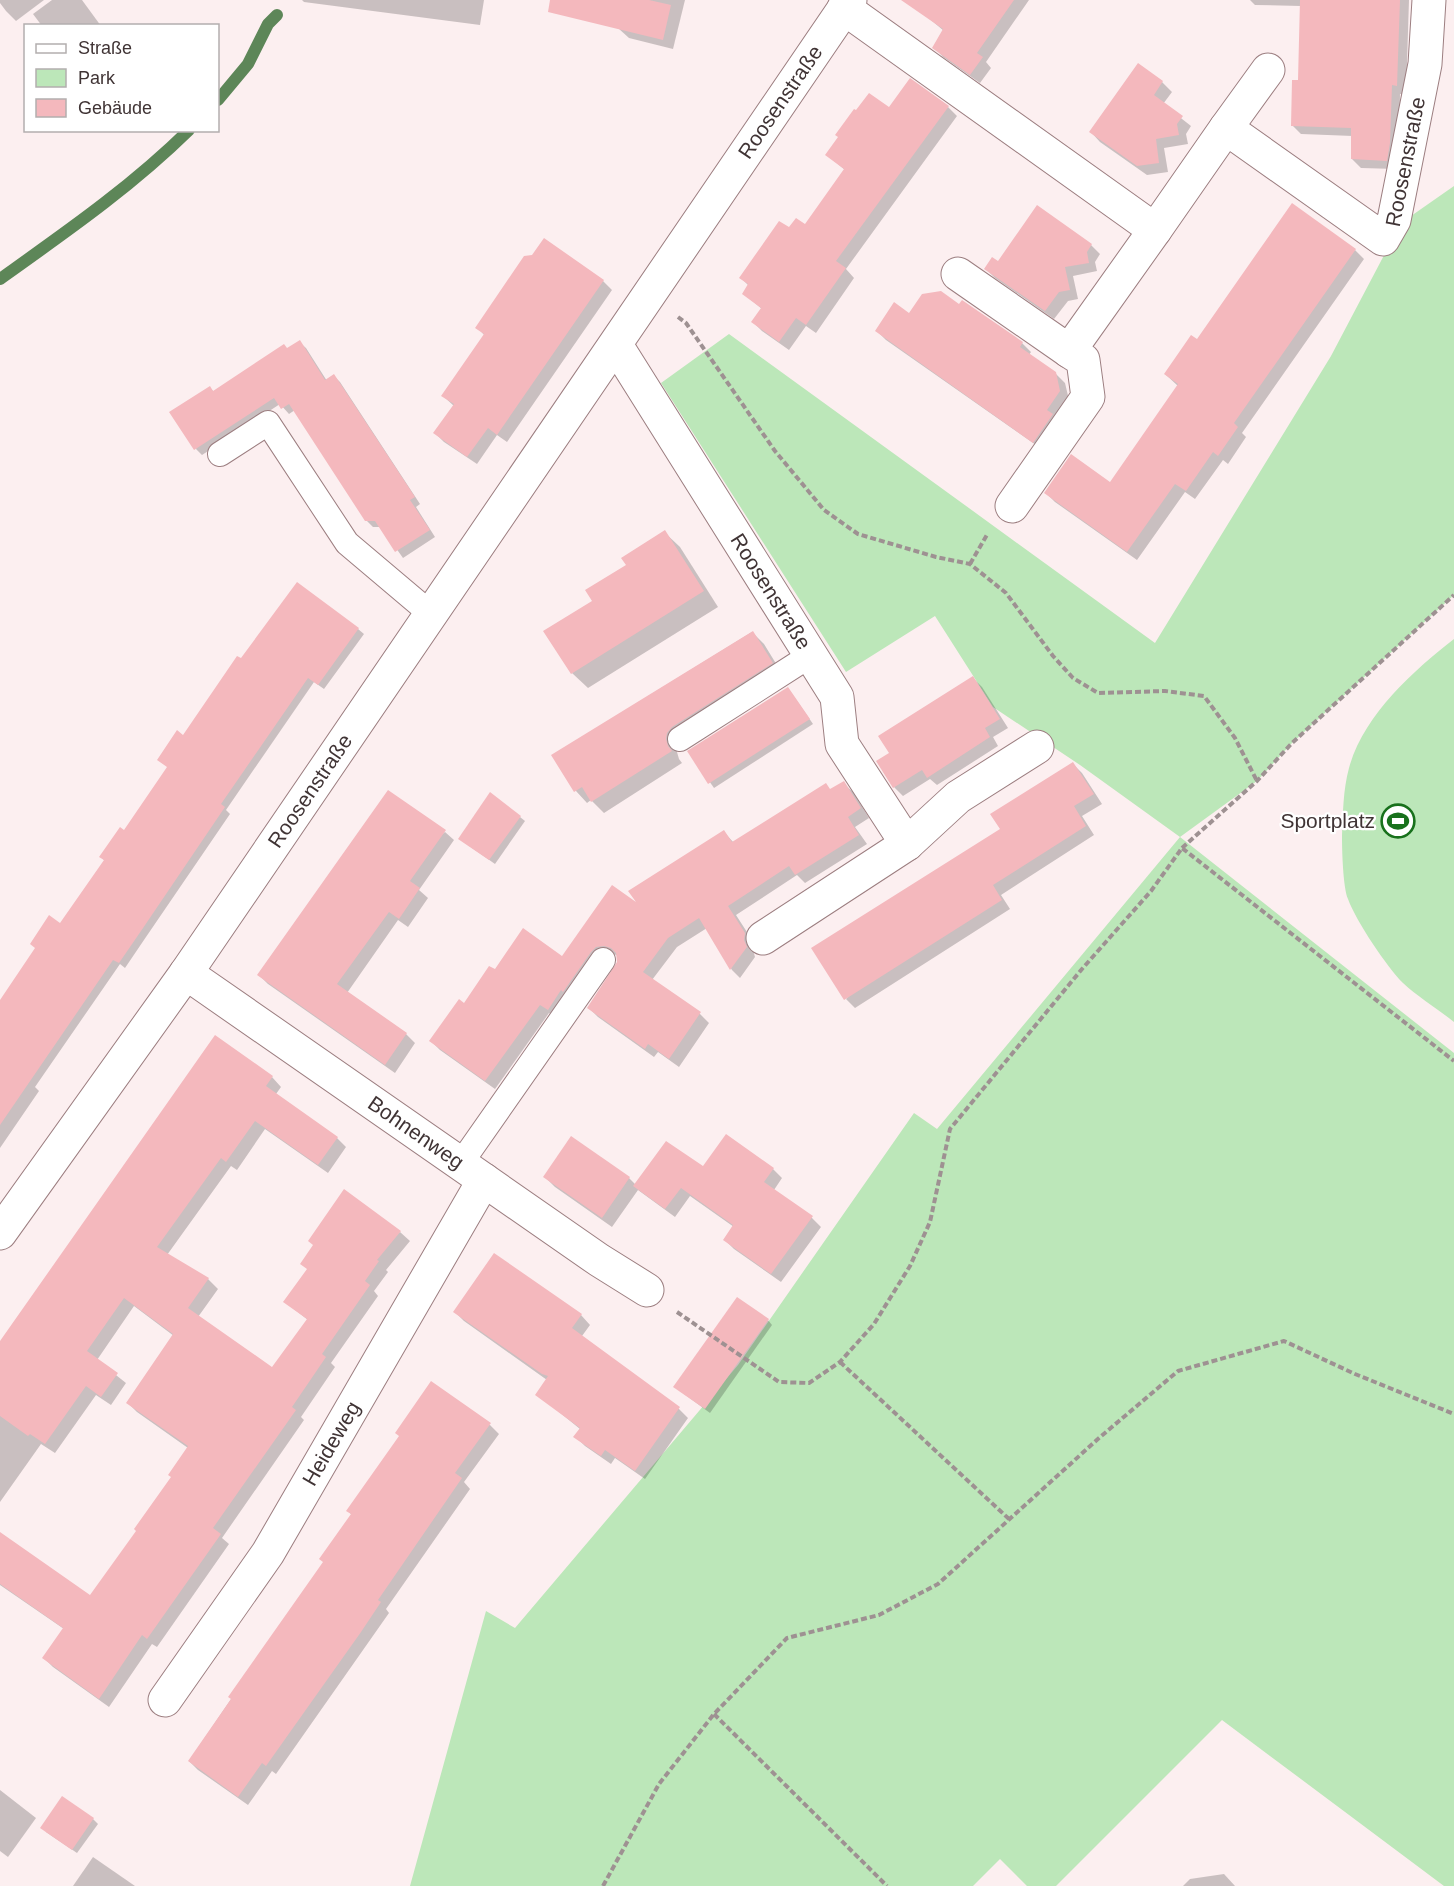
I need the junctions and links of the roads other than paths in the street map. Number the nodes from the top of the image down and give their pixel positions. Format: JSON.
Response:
{"nodes":[{"id":1,"x":1429,"y":0,"type":"edge"},
{"id":2,"x":847,"y":4,"type":"edge"},
{"id":3,"x":1268,"y":70,"type":"dead end"},
{"id":4,"x":1226,"y":128,"type":"junction"},
{"id":5,"x":1155,"y":230,"type":"junction"},
{"id":6,"x":958,"y":274,"type":"dead end"},
{"id":7,"x":616,"y":345,"type":"junction"},
{"id":8,"x":1069,"y":351,"type":"junction"},
{"id":9,"x":220,"y":454,"type":"dead end"},
{"id":10,"x":1012,"y":506,"type":"dead end"},
{"id":11,"x":431,"y":614,"type":"junction"},
{"id":12,"x":811,"y":656,"type":"junction"},
{"id":13,"x":680,"y":739,"type":"dead end"},
{"id":14,"x":1037,"y":747,"type":"dead end"},
{"id":15,"x":907,"y":844,"type":"junction"},
{"id":16,"x":763,"y":938,"type":"dead end"},
{"id":17,"x":603,"y":960,"type":"dead end"},
{"id":18,"x":186,"y":973,"type":"junction"},
{"id":19,"x":472,"y":1171,"type":"junction"},
{"id":20,"x":0,"y":1233,"type":"edge"},
{"id":21,"x":647,"y":1290,"type":"road end"},
{"id":22,"x":165,"y":1700,"type":"dead end"}],
"edges":[{"from":1,"to":4,"type":"street","name":"Roosenstraße"},
{"from":2,"to":5,"type":"street","name":"Roosenstraße"},
{"from":2,"to":7,"type":"street","name":"Roosenstraße"},
{"from":3,"to":4,"type":"street"},
{"from":4,"to":5,"type":"street"},
{"from":5,"to":8,"type":"street"},
{"from":6,"to":8,"type":"street"},
{"from":7,"to":11,"type":"street","name":"Roosenstraße"},
{"from":7,"to":12,"type":"street","name":"Roosenstraße"},
{"from":8,"to":10,"type":"street"},
{"from":9,"to":11,"type":"lane"},
{"from":11,"to":18,"type":"street","name":"Roosenstraße"},
{"from":12,"to":13,"type":"lane"},
{"from":12,"to":15,"type":"street","name":"Roosenstraße"},
{"from":14,"to":15,"type":"street"},
{"from":15,"to":16,"type":"street"},
{"from":17,"to":19,"type":"lane"},
{"from":18,"to":19,"type":"street","name":"Bohnenweg"},
{"from":18,"to":20,"type":"street","name":"Roosenstraße"},
{"from":19,"to":21,"type":"street","name":"Bohnenweg"},
{"from":19,"to":22,"type":"street","name":"Heideweg"}]}
